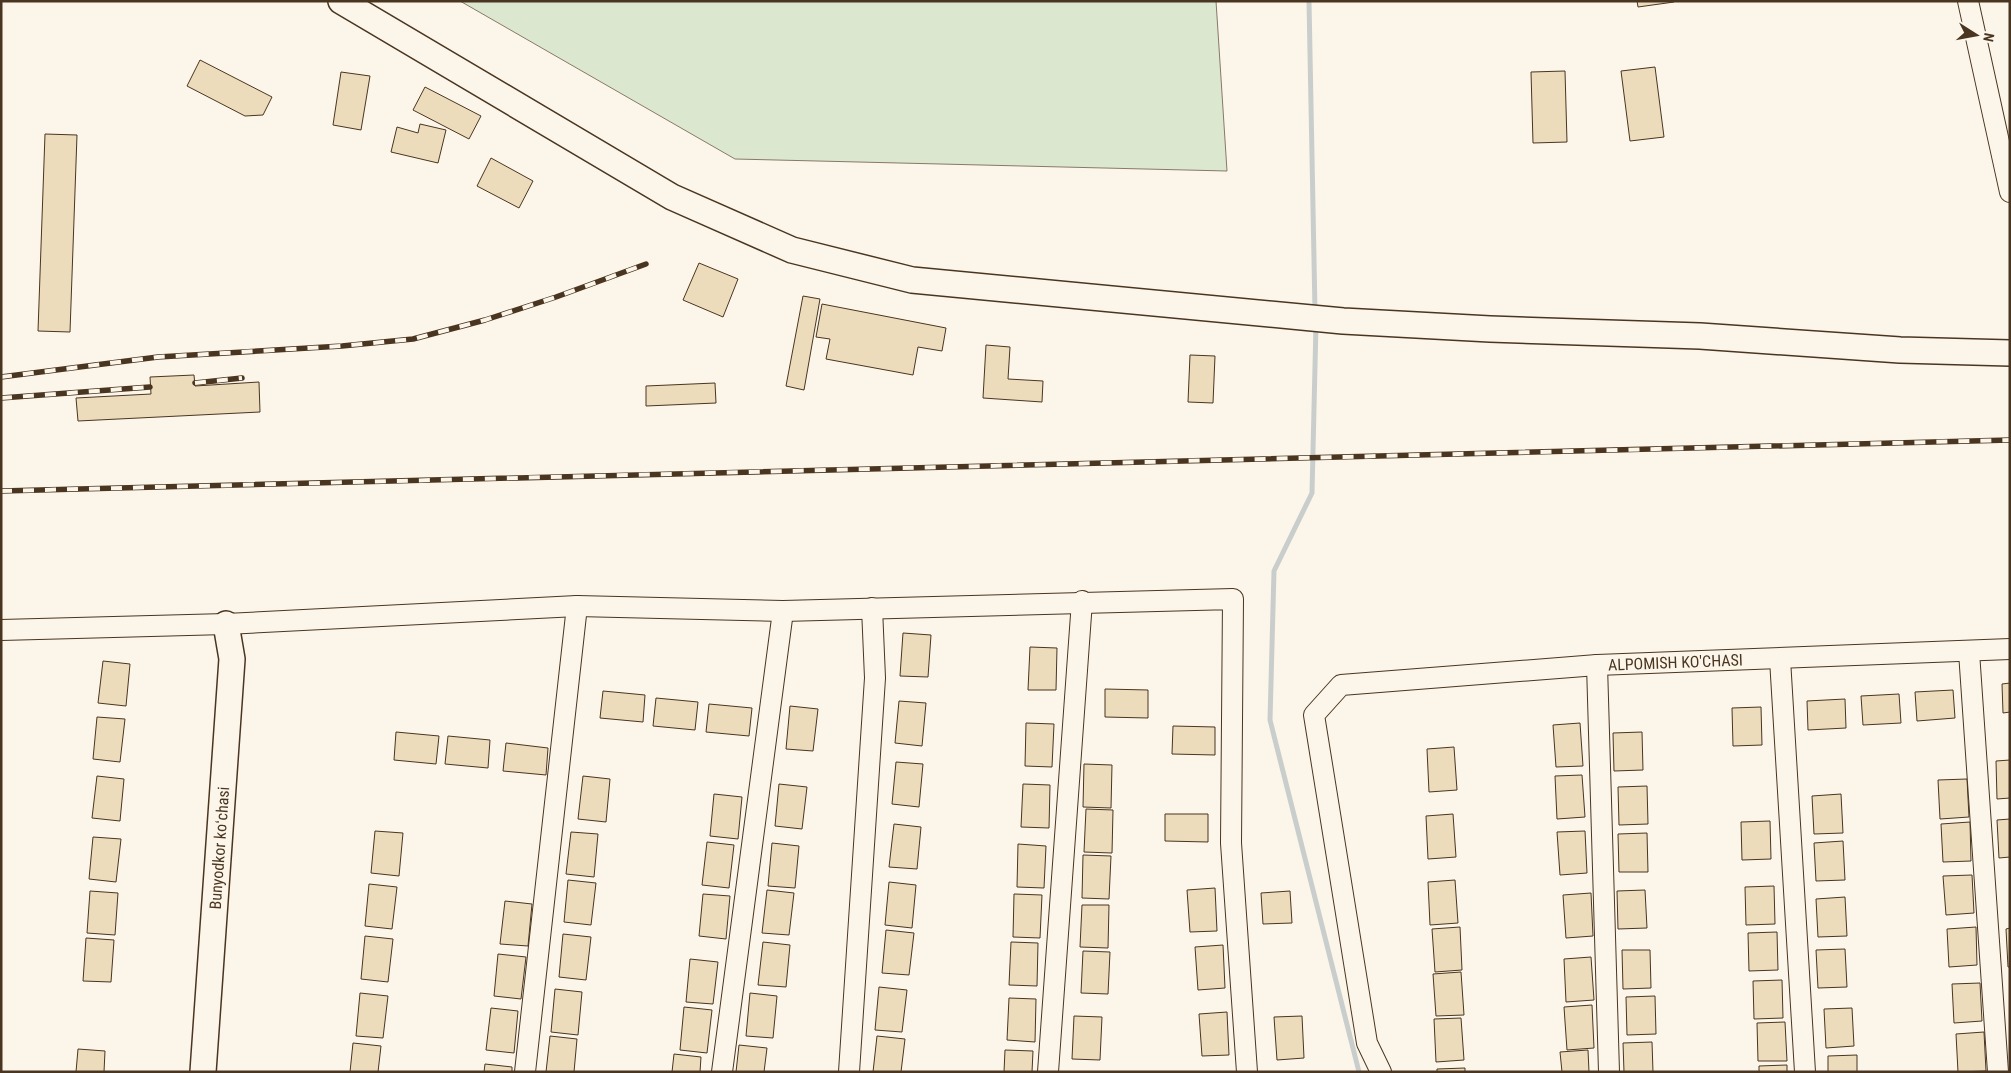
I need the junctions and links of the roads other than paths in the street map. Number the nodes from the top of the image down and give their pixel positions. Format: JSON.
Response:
{"nodes":[{"id":1,"x":341,"y":1,"type":"edge"},
{"id":2,"x":1968,"y":1,"type":"edge"},
{"id":3,"x":2010,"y":192,"type":"edge"},
{"id":4,"x":2010,"y":353,"type":"edge"},
{"id":5,"x":1082,"y":602,"type":"junction"},
{"id":6,"x":577,"y":606,"type":"junction"},
{"id":7,"x":872,"y":608,"type":"junction"},
{"id":8,"x":783,"y":611,"type":"junction"},
{"id":9,"x":226,"y":624,"type":"junction"},
{"id":10,"x":1,"y":630,"type":"edge"},
{"id":11,"x":2010,"y":649,"type":"edge"},
{"id":12,"x":1968,"y":652,"type":"junction"},
{"id":13,"x":1780,"y":659,"type":"junction"},
{"id":14,"x":1597,"y":665,"type":"junction"},
{"id":15,"x":203,"y":1072,"type":"edge"},
{"id":16,"x":525,"y":1072,"type":"edge"},
{"id":17,"x":722,"y":1072,"type":"edge"},
{"id":18,"x":849,"y":1072,"type":"edge"},
{"id":19,"x":1048,"y":1072,"type":"edge"},
{"id":20,"x":1247,"y":1072,"type":"edge"},
{"id":21,"x":1380,"y":1072,"type":"edge"},
{"id":22,"x":1609,"y":1072,"type":"edge"},
{"id":23,"x":1805,"y":1072,"type":"edge"},
{"id":24,"x":1998,"y":1072,"type":"edge"}],
"edges":[{"from":1,"to":4,"type":"main road"},
{"from":2,"to":3,"type":"street"},
{"from":5,"to":7,"type":"street"},
{"from":5,"to":19,"type":"street"},
{"from":5,"to":20,"type":"street"},
{"from":6,"to":8,"type":"street"},
{"from":6,"to":9,"type":"street"},
{"from":6,"to":16,"type":"street"},
{"from":7,"to":8,"type":"street"},
{"from":7,"to":18,"type":"street"},
{"from":8,"to":17,"type":"street"},
{"from":9,"to":10,"type":"street"},
{"from":9,"to":15,"type":"main road","name":"Bunyodkor koʻchasi"},
{"from":11,"to":12,"type":"street","name":"ALPOMISH KO'CHASI"},
{"from":12,"to":13,"type":"street","name":"ALPOMISH KO'CHASI"},
{"from":12,"to":24,"type":"street"},
{"from":13,"to":14,"type":"street","name":"ALPOMISH KO'CHASI"},
{"from":13,"to":23,"type":"street"},
{"from":14,"to":21,"type":"street","name":"ALPOMISH KO'CHASI"},
{"from":14,"to":22,"type":"street"}]}
